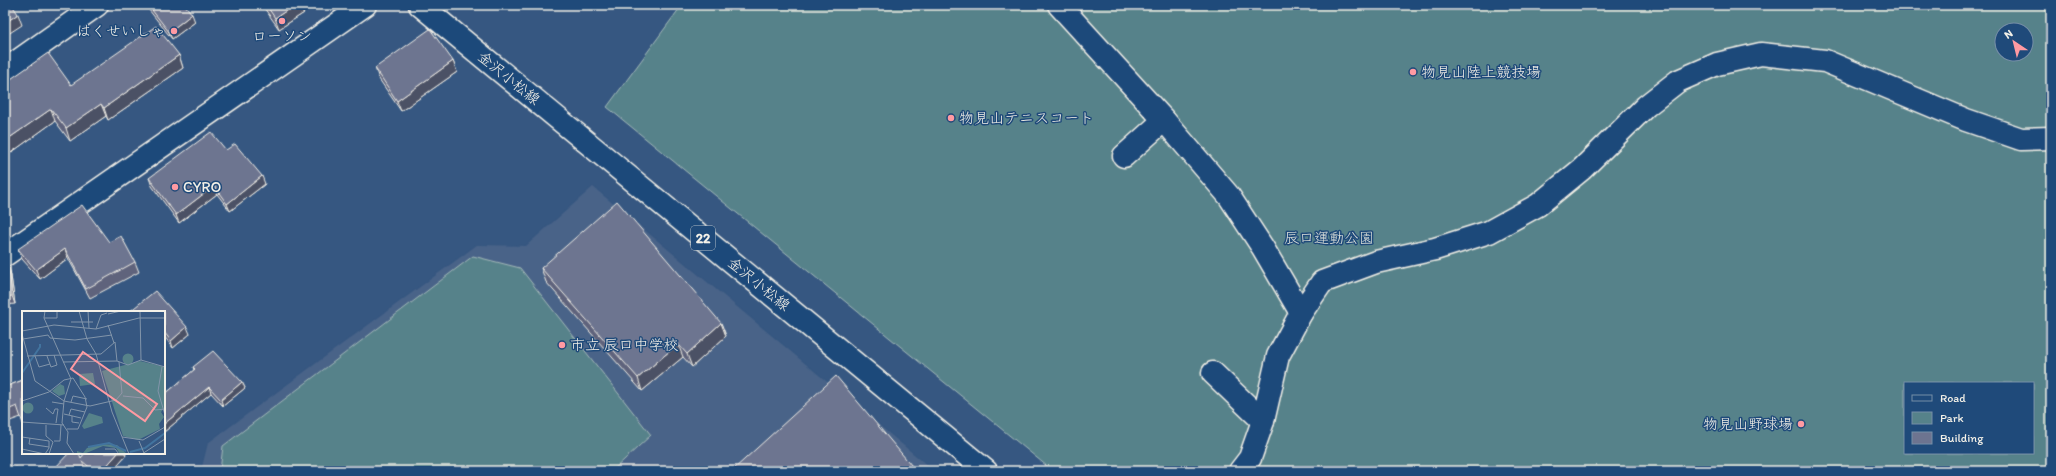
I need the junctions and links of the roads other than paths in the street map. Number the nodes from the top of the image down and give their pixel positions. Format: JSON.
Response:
{"nodes":[{"id":1,"x":97,"y":5,"type":"edge"},
{"id":2,"x":365,"y":5,"type":"edge"},
{"id":3,"x":420,"y":5,"type":"edge"},
{"id":4,"x":1059,"y":5,"type":"edge"},
{"id":5,"x":5,"y":70,"type":"edge"},
{"id":6,"x":1164,"y":120,"type":"junction"},
{"id":7,"x":2051,"y":138,"type":"edge"},
{"id":8,"x":1124,"y":156,"type":"dead end"},
{"id":9,"x":5,"y":255,"type":"edge"},
{"id":10,"x":1301,"y":313,"type":"junction"},
{"id":11,"x":1212,"y":373,"type":"dead end"},
{"id":12,"x":1263,"y":421,"type":"junction"},
{"id":13,"x":986,"y":471,"type":"edge"},
{"id":14,"x":1240,"y":471,"type":"edge"}],
"edges":[{"from":1,"to":5,"type":"street"},
{"from":2,"to":9,"type":"street"},
{"from":3,"to":13,"type":"street","name":"金沢小松線","number":"22"},
{"from":4,"to":6,"type":"street"},
{"from":6,"to":8,"type":"street"},
{"from":6,"to":10,"type":"street"},
{"from":7,"to":10,"type":"street"},
{"from":10,"to":12,"type":"street"},
{"from":11,"to":12,"type":"street"},
{"from":12,"to":14,"type":"street"}]}
